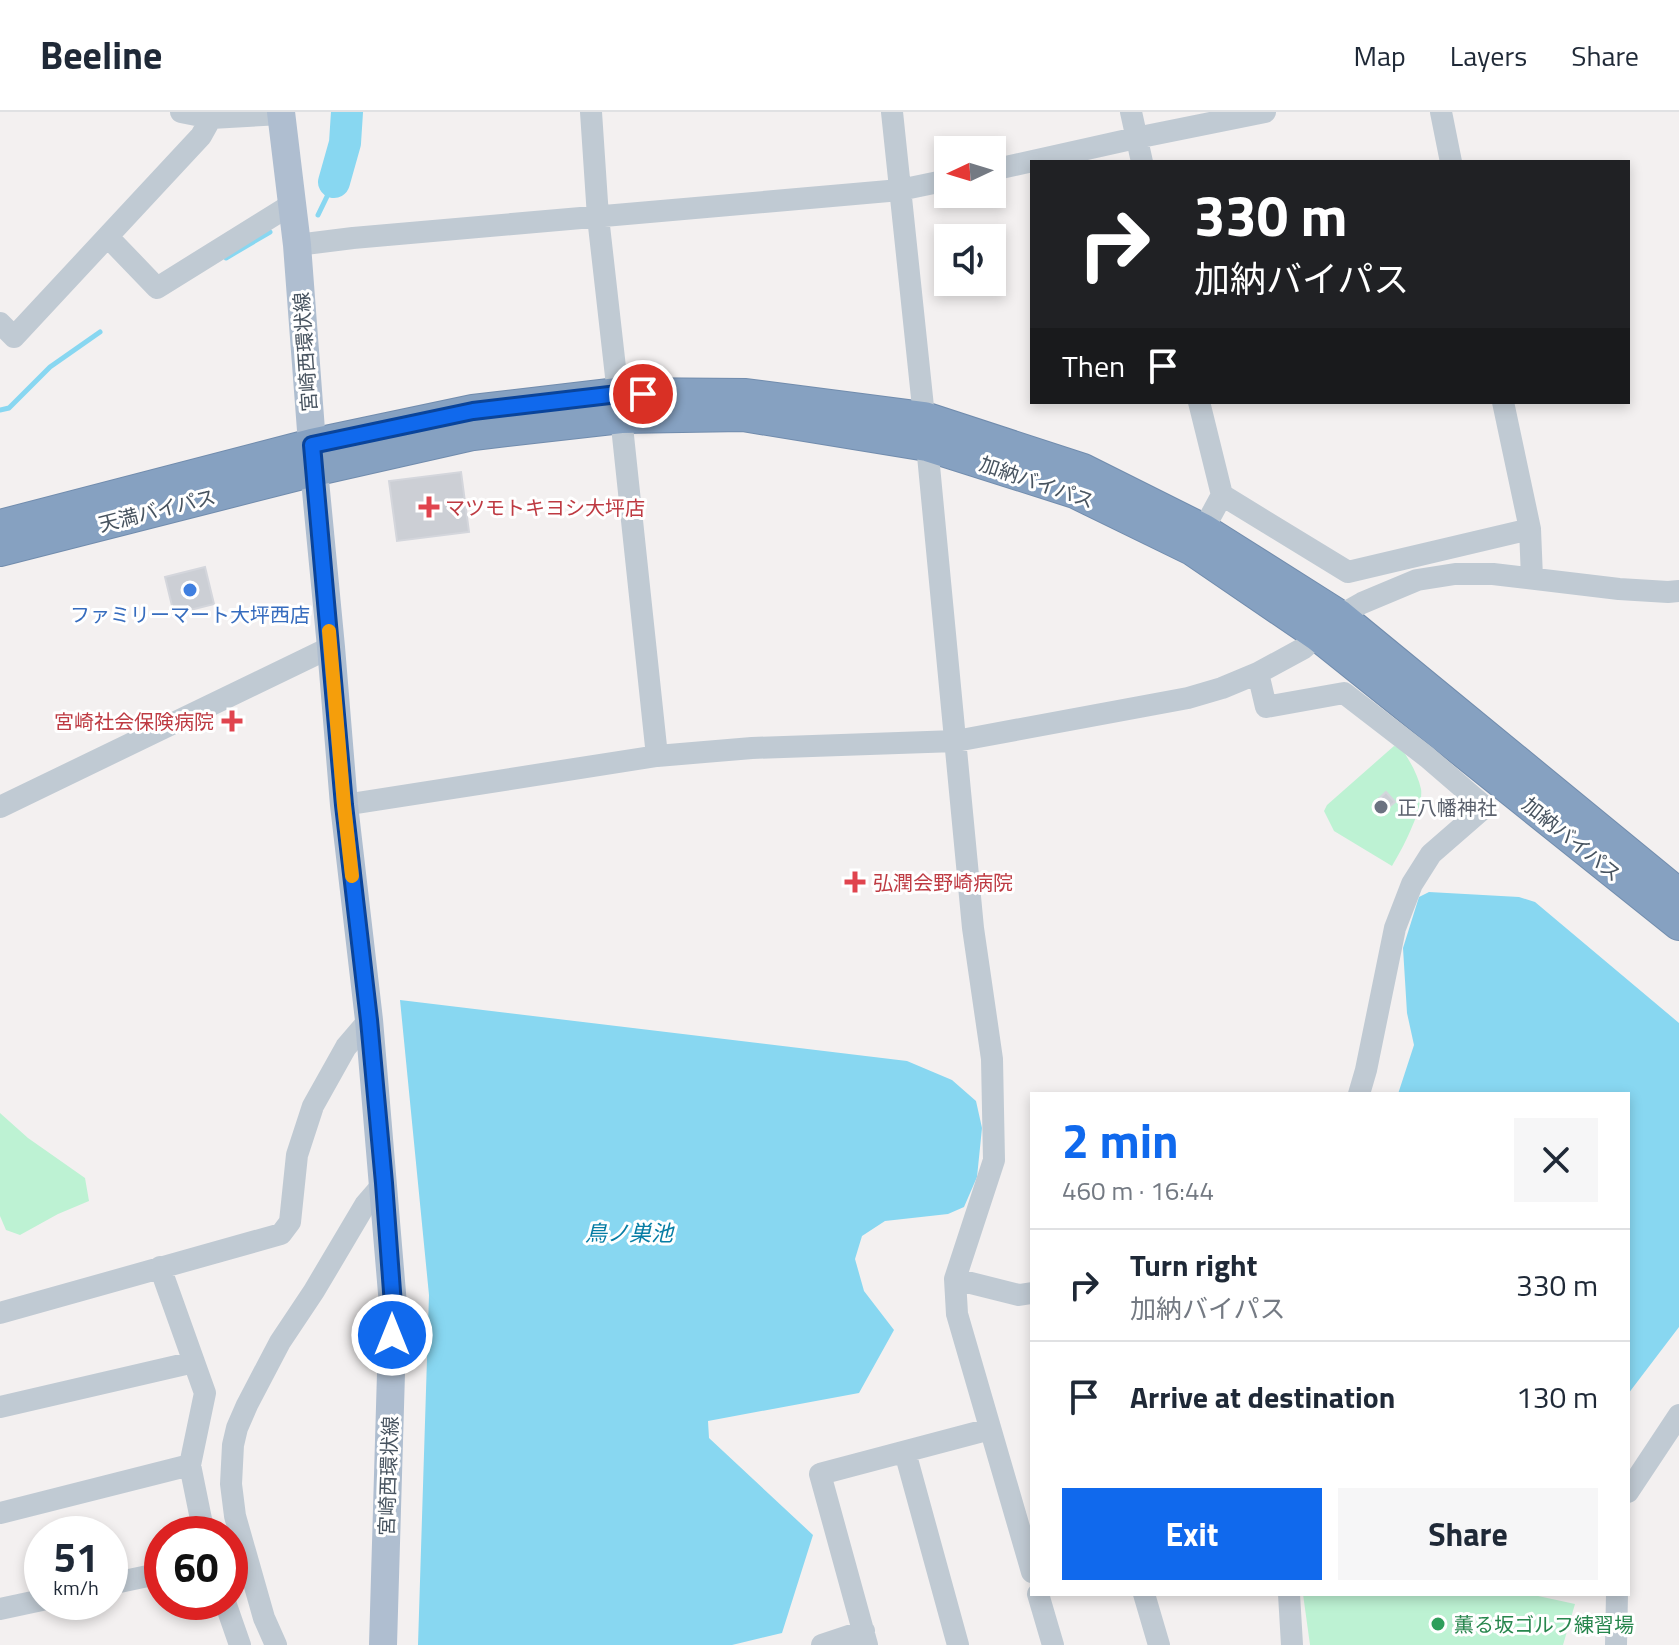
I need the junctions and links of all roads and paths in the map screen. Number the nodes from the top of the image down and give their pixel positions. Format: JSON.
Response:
{"nodes":[{"id":1,"x":181,"y":112,"type":"edge"},
{"id":2,"x":591,"y":112,"type":"edge"},
{"id":3,"x":892,"y":112,"type":"edge"},
{"id":4,"x":1131,"y":112,"type":"edge"},
{"id":5,"x":1265,"y":112,"type":"edge"},
{"id":6,"x":1441,"y":112,"type":"edge"},
{"id":7,"x":281,"y":113,"type":"edge"},
{"id":8,"x":211,"y":118,"type":"junction"},
{"id":9,"x":1136,"y":138,"type":"junction"},
{"id":10,"x":1037,"y":160,"type":"edge"},
{"id":11,"x":1142,"y":160,"type":"edge"},
{"id":12,"x":1451,"y":160,"type":"edge"},
{"id":13,"x":1030,"y":162,"type":"edge"},
{"id":14,"x":1006,"y":167,"type":"edge"},
{"id":15,"x":934,"y":183,"type":"edge"},
{"id":16,"x":900,"y":190,"type":"junction"},
{"id":17,"x":292,"y":204,"type":"junction"},
{"id":18,"x":598,"y":217,"type":"junction"},
{"id":19,"x":108,"y":237,"type":"junction"},
{"id":20,"x":297,"y":245,"type":"junction"},
{"id":21,"x":5,"y":335,"type":"edge"},
{"id":22,"x":1199,"y":404,"type":"edge"},
{"id":23,"x":1503,"y":404,"type":"edge"},
{"id":24,"x":619,"y":406,"type":"junction"},
{"id":25,"x":926,"y":432,"type":"junction"},
{"id":26,"x":313,"y":458,"type":"junction"},
{"id":27,"x":1222,"y":495,"type":"junction"},
{"id":28,"x":0,"y":526,"type":"edge"},
{"id":29,"x":1530,"y":529,"type":"junction"},
{"id":30,"x":1203,"y":530,"type":"junction"},
{"id":31,"x":0,"y":550,"type":"edge"},
{"id":32,"x":1532,"y":578,"type":"junction"},
{"id":33,"x":1679,"y":591,"type":"edge"},
{"id":34,"x":1329,"y":626,"type":"junction"},
{"id":35,"x":331,"y":647,"type":"junction"},
{"id":36,"x":1258,"y":673,"type":"junction"},
{"id":37,"x":956,"y":741,"type":"junction"},
{"id":38,"x":657,"y":756,"type":"junction"},
{"id":39,"x":344,"y":805,"type":"junction"},
{"id":40,"x":0,"y":807,"type":"edge"},
{"id":41,"x":1679,"y":895,"type":"edge"},
{"id":42,"x":1679,"y":924,"type":"edge"},
{"id":43,"x":369,"y":1020,"type":"junction"},
{"id":44,"x":1360,"y":1092,"type":"edge"},
{"id":45,"x":384,"y":1183,"type":"junction"},
{"id":46,"x":160,"y":1267,"type":"junction"},
{"id":47,"x":955,"y":1279,"type":"junction"},
{"id":48,"x":1030,"y":1293,"type":"edge"},
{"id":49,"x":0,"y":1313,"type":"edge"},
{"id":50,"x":194,"y":1362,"type":"junction"},
{"id":51,"x":0,"y":1407,"type":"edge"},
{"id":52,"x":1679,"y":1415,"type":"edge"},
{"id":53,"x":990,"y":1429,"type":"junction"},
{"id":54,"x":905,"y":1452,"type":"junction"},
{"id":55,"x":190,"y":1465,"type":"junction"},
{"id":56,"x":1630,"y":1489,"type":"edge"},
{"id":57,"x":0,"y":1513,"type":"edge"},
{"id":58,"x":200,"y":1516,"type":"edge"},
{"id":59,"x":1030,"y":1565,"type":"edge"},
{"id":60,"x":1039,"y":1596,"type":"edge"},
{"id":61,"x":1145,"y":1596,"type":"edge"},
{"id":62,"x":1289,"y":1596,"type":"edge"},
{"id":63,"x":1617,"y":1596,"type":"edge"},
{"id":64,"x":24,"y":1604,"type":"edge"},
{"id":65,"x":0,"y":1609,"type":"edge"},
{"id":66,"x":231,"y":1620,"type":"edge"},
{"id":67,"x":866,"y":1638,"type":"edge"},
{"id":68,"x":240,"y":1645,"type":"edge"},
{"id":69,"x":276,"y":1645,"type":"edge"},
{"id":70,"x":383,"y":1645,"type":"edge"},
{"id":71,"x":822,"y":1645,"type":"edge"},
{"id":72,"x":958,"y":1645,"type":"edge"},
{"id":73,"x":1053,"y":1645,"type":"edge"},
{"id":74,"x":1159,"y":1645,"type":"edge"},
{"id":75,"x":1292,"y":1645,"type":"edge"},
{"id":76,"x":1616,"y":1645,"type":"edge"}],
"edges":[{"from":1,"to":8,"type":"street"},
{"from":2,"to":18,"type":"street"},
{"from":3,"to":16,"type":"street"},
{"from":4,"to":9,"type":"street"},
{"from":5,"to":9,"type":"street"},
{"from":6,"to":12,"type":"street"},
{"from":7,"to":8,"type":"street"},
{"from":7,"to":17,"type":"main road","name":"宮崎西環状線"},
{"from":8,"to":19,"type":"street"},
{"from":9,"to":10,"type":"street"},
{"from":9,"to":11,"type":"street"},
{"from":13,"to":14,"type":"street"},
{"from":15,"to":16,"type":"street"},
{"from":16,"to":18,"type":"street"},
{"from":16,"to":25,"type":"street"},
{"from":17,"to":19,"type":"street"},
{"from":17,"to":20,"type":"main road","name":"宮崎西環状線"},
{"from":18,"to":20,"type":"street"},
{"from":18,"to":24,"type":"street"},
{"from":19,"to":21,"type":"street"},
{"from":20,"to":26,"type":"main road","name":"宮崎西環状線"},
{"from":22,"to":27,"type":"street"},
{"from":23,"to":29,"type":"street"},
{"from":24,"to":25,"type":"highway","name":"加納バイパス"},
{"from":24,"to":26,"type":"highway","name":"加納バイパス"},
{"from":24,"to":38,"type":"street"},
{"from":25,"to":30,"type":"highway","name":"加納バイパス"},
{"from":25,"to":34,"type":"highway","name":"加納バイパス"},
{"from":25,"to":37,"type":"street"},
{"from":26,"to":28,"type":"highway","name":"天満バイパス"},
{"from":26,"to":31,"type":"highway","name":"天満バイパス"},
{"from":26,"to":35,"type":"main road","name":"宮崎西環状線"},
{"from":27,"to":29,"type":"street"},
{"from":27,"to":30,"type":"street"},
{"from":29,"to":32,"type":"street"},
{"from":30,"to":34,"type":"highway","name":"加納バイパス"},
{"from":32,"to":33,"type":"street"},
{"from":32,"to":34,"type":"street"},
{"from":34,"to":36,"type":"street"},
{"from":34,"to":41,"type":"highway","name":"加納バイパス"},
{"from":34,"to":42,"type":"highway","name":"加納バイパス"},
{"from":35,"to":39,"type":"main road","name":"宮崎西環状線"},
{"from":35,"to":40,"type":"street"},
{"from":36,"to":37,"type":"street"},
{"from":36,"to":44,"type":"street"},
{"from":37,"to":38,"type":"street"},
{"from":37,"to":47,"type":"street"},
{"from":38,"to":39,"type":"street"},
{"from":39,"to":43,"type":"main road","name":"宮崎西環状線"},
{"from":43,"to":45,"type":"main road","name":"宮崎西環状線"},
{"from":43,"to":46,"type":"street"},
{"from":45,"to":69,"type":"street"},
{"from":45,"to":70,"type":"main road","name":"宮崎西環状線"},
{"from":46,"to":49,"type":"street"},
{"from":46,"to":50,"type":"street"},
{"from":47,"to":48,"type":"street"},
{"from":47,"to":53,"type":"street"},
{"from":50,"to":51,"type":"street"},
{"from":50,"to":55,"type":"street"},
{"from":52,"to":56,"type":"street"},
{"from":53,"to":54,"type":"street"},
{"from":53,"to":59,"type":"street"},
{"from":54,"to":67,"type":"street"},
{"from":54,"to":72,"type":"street"},
{"from":55,"to":57,"type":"street"},
{"from":55,"to":58,"type":"street"},
{"from":60,"to":73,"type":"street"},
{"from":61,"to":74,"type":"street"},
{"from":62,"to":75,"type":"street"},
{"from":63,"to":76,"type":"street"},
{"from":64,"to":65,"type":"street"},
{"from":66,"to":68,"type":"street"},
{"from":67,"to":71,"type":"street"}]}
